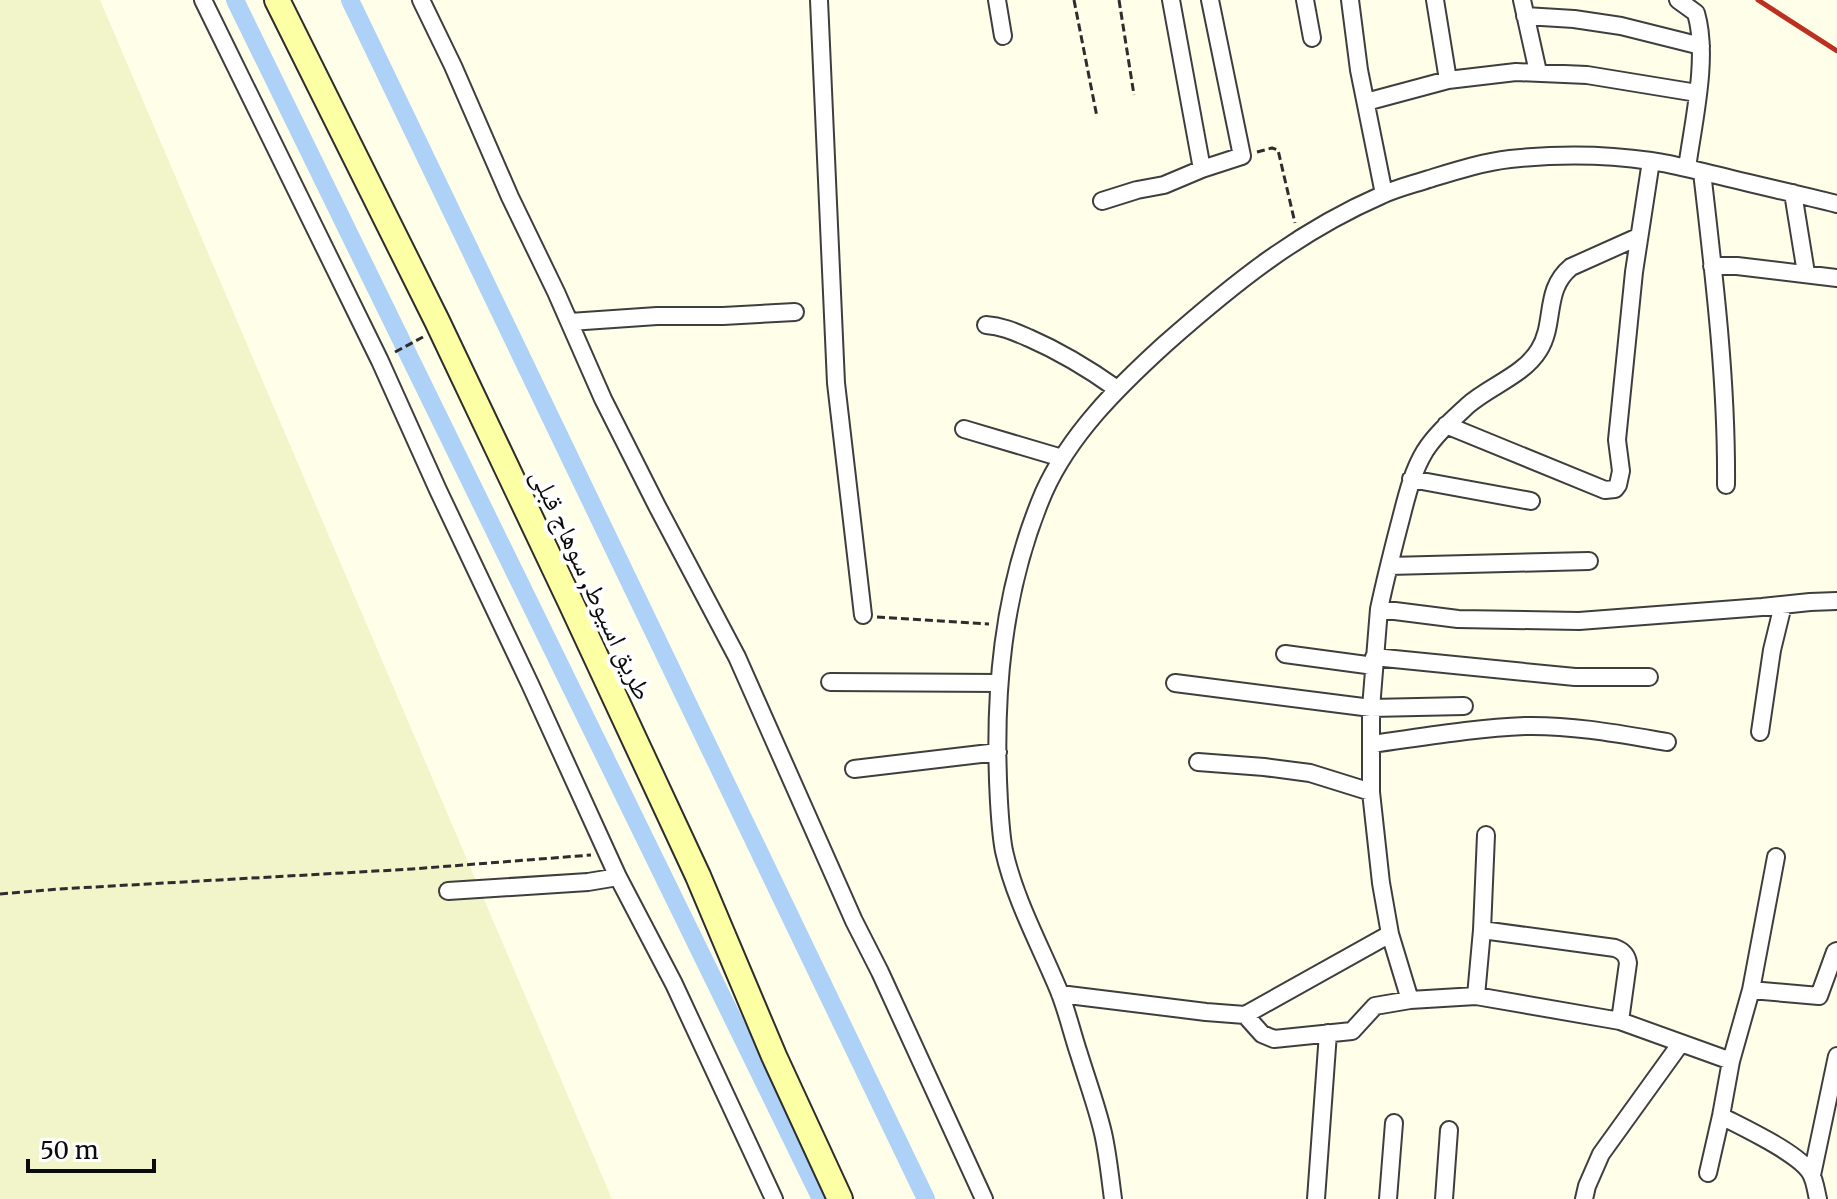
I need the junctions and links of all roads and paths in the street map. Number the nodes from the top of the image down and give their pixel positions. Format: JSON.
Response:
{"nodes":[{"id":1,"x":203,"y":0,"type":"edge"},
{"id":2,"x":277,"y":0,"type":"edge"},
{"id":3,"x":421,"y":0,"type":"edge"},
{"id":4,"x":819,"y":0,"type":"edge"},
{"id":5,"x":997,"y":0,"type":"edge"},
{"id":6,"x":1074,"y":0,"type":"edge"},
{"id":7,"x":1119,"y":0,"type":"edge"},
{"id":8,"x":1171,"y":0,"type":"edge"},
{"id":9,"x":1210,"y":0,"type":"edge"},
{"id":10,"x":1305,"y":0,"type":"edge"},
{"id":11,"x":1350,"y":0,"type":"edge"},
{"id":12,"x":1435,"y":0,"type":"edge"},
{"id":13,"x":1678,"y":0,"type":"edge"},
{"id":14,"x":1524,"y":8,"type":"edge"},
{"id":15,"x":1003,"y":36,"type":"dead end"},
{"id":16,"x":1312,"y":38,"type":"dead end"},
{"id":17,"x":1701,"y":46,"type":"junction"},
{"id":18,"x":1538,"y":72,"type":"junction"},
{"id":19,"x":1448,"y":80,"type":"junction"},
{"id":20,"x":1697,"y":93,"type":"junction"},
{"id":21,"x":1134,"y":95,"type":"dead end"},
{"id":22,"x":1366,"y":102,"type":"junction"},
{"id":23,"x":1097,"y":117,"type":"dead end"},
{"id":24,"x":1276,"y":148,"type":"dead end"},
{"id":25,"x":1651,"y":161,"type":"junction"},
{"id":26,"x":1202,"y":169,"type":"junction"},
{"id":27,"x":1694,"y":170,"type":"junction"},
{"id":28,"x":1793,"y":193,"type":"junction"},
{"id":29,"x":1384,"y":194,"type":"junction"},
{"id":30,"x":1102,"y":201,"type":"dead end"},
{"id":31,"x":1837,"y":204,"type":"edge"},
{"id":32,"x":1638,"y":237,"type":"junction"},
{"id":33,"x":1299,"y":239,"type":"junction"},
{"id":34,"x":1712,"y":266,"type":"junction"},
{"id":35,"x":1806,"y":273,"type":"junction"},
{"id":36,"x":1837,"y":278,"type":"edge"},
{"id":37,"x":795,"y":312,"type":"dead end"},
{"id":38,"x":570,"y":322,"type":"junction"},
{"id":39,"x":986,"y":325,"type":"dead end"},
{"id":40,"x":415,"y":341,"type":"dead end"},
{"id":41,"x":386,"y":357,"type":"dead end"},
{"id":42,"x":1117,"y":389,"type":"junction"},
{"id":43,"x":1446,"y":425,"type":"junction"},
{"id":44,"x":964,"y":429,"type":"dead end"},
{"id":45,"x":1062,"y":458,"type":"junction"},
{"id":46,"x":1411,"y":479,"type":"junction"},
{"id":47,"x":1726,"y":485,"type":"dead end"},
{"id":48,"x":1531,"y":501,"type":"dead end"},
{"id":49,"x":1589,"y":561,"type":"dead end"},
{"id":50,"x":1389,"y":566,"type":"junction"},
{"id":51,"x":1837,"y":601,"type":"edge"},
{"id":52,"x":1783,"y":605,"type":"junction"},
{"id":53,"x":1379,"y":609,"type":"junction"},
{"id":54,"x":863,"y":615,"type":"joint"},
{"id":55,"x":1005,"y":625,"type":"junction"},
{"id":56,"x":1285,"y":654,"type":"dead end"},
{"id":57,"x":1374,"y":662,"type":"junction"},
{"id":58,"x":1649,"y":677,"type":"dead end"},
{"id":59,"x":830,"y":682,"type":"dead end"},
{"id":60,"x":999,"y":683,"type":"junction"},
{"id":61,"x":1175,"y":683,"type":"dead end"},
{"id":62,"x":1464,"y":706,"type":"dead end"},
{"id":63,"x":1371,"y":708,"type":"junction"},
{"id":64,"x":1760,"y":732,"type":"dead end"},
{"id":65,"x":1667,"y":742,"type":"dead end"},
{"id":66,"x":1372,"y":744,"type":"junction"},
{"id":67,"x":998,"y":752,"type":"junction"},
{"id":68,"x":1198,"y":762,"type":"dead end"},
{"id":69,"x":854,"y":769,"type":"dead end"},
{"id":70,"x":1371,"y":792,"type":"junction"},
{"id":71,"x":1486,"y":835,"type":"dead end"},
{"id":72,"x":607,"y":853,"type":"junction"},
{"id":73,"x":1776,"y":857,"type":"dead end"},
{"id":74,"x":618,"y":877,"type":"junction"},
{"id":75,"x":448,"y":891,"type":"dead end"},
{"id":76,"x":0,"y":894,"type":"edge"},
{"id":77,"x":1482,"y":930,"type":"junction"},
{"id":78,"x":1390,"y":934,"type":"junction"},
{"id":79,"x":1837,"y":951,"type":"edge"},
{"id":80,"x":1751,"y":990,"type":"junction"},
{"id":81,"x":1060,"y":994,"type":"junction"},
{"id":82,"x":1476,"y":996,"type":"junction"},
{"id":83,"x":1410,"y":1000,"type":"junction"},
{"id":84,"x":1245,"y":1015,"type":"junction"},
{"id":85,"x":1620,"y":1021,"type":"junction"},
{"id":86,"x":1328,"y":1033,"type":"junction"},
{"id":87,"x":1681,"y":1043,"type":"junction"},
{"id":88,"x":1837,"y":1056,"type":"edge"},
{"id":89,"x":1731,"y":1061,"type":"junction"},
{"id":90,"x":1721,"y":1116,"type":"junction"},
{"id":91,"x":1394,"y":1123,"type":"dead end"},
{"id":92,"x":1449,"y":1130,"type":"dead end"},
{"id":93,"x":1708,"y":1173,"type":"dead end"},
{"id":94,"x":1812,"y":1175,"type":"junction"},
{"id":95,"x":774,"y":1199,"type":"edge"},
{"id":96,"x":840,"y":1199,"type":"edge"},
{"id":97,"x":984,"y":1199,"type":"edge"},
{"id":98,"x":1113,"y":1199,"type":"edge"},
{"id":99,"x":1316,"y":1199,"type":"edge"},
{"id":100,"x":1388,"y":1199,"type":"edge"},
{"id":101,"x":1444,"y":1199,"type":"edge"},
{"id":102,"x":1584,"y":1199,"type":"edge"},
{"id":103,"x":1818,"y":1199,"type":"edge"}],
"edges":[{"from":1,"to":72,"type":"street"},
{"from":2,"to":96,"type":"main road","name":"طريق اسيوط, سوهاج قبلى"},
{"from":3,"to":38,"type":"street"},
{"from":4,"to":54,"type":"street"},
{"from":5,"to":15,"type":"street"},
{"from":6,"to":23,"type":"path"},
{"from":7,"to":21,"type":"path"},
{"from":8,"to":26,"type":"street"},
{"from":9,"to":26,"type":"street"},
{"from":10,"to":16,"type":"street"},
{"from":11,"to":22,"type":"street"},
{"from":12,"to":19,"type":"street"},
{"from":13,"to":17,"type":"street"},
{"from":14,"to":17,"type":"street"},
{"from":14,"to":18,"type":"street"},
{"from":17,"to":20,"type":"street"},
{"from":18,"to":19,"type":"street"},
{"from":18,"to":20,"type":"street"},
{"from":19,"to":22,"type":"street"},
{"from":20,"to":27,"type":"street"},
{"from":22,"to":29,"type":"street"},
{"from":24,"to":33,"type":"path"},
{"from":25,"to":27,"type":"street"},
{"from":25,"to":29,"type":"street"},
{"from":25,"to":32,"type":"street"},
{"from":26,"to":30,"type":"street"},
{"from":27,"to":28,"type":"street"},
{"from":27,"to":34,"type":"street"},
{"from":28,"to":31,"type":"street"},
{"from":28,"to":35,"type":"street"},
{"from":29,"to":33,"type":"street"},
{"from":32,"to":43,"type":"street"},
{"from":32,"to":43,"type":"street"},
{"from":33,"to":42,"type":"street"},
{"from":34,"to":35,"type":"street"},
{"from":34,"to":47,"type":"street"},
{"from":35,"to":36,"type":"street"},
{"from":37,"to":38,"type":"street"},
{"from":38,"to":97,"type":"street"},
{"from":39,"to":42,"type":"street"},
{"from":40,"to":41,"type":"path"},
{"from":42,"to":45,"type":"street"},
{"from":43,"to":46,"type":"street"},
{"from":44,"to":45,"type":"street"},
{"from":45,"to":55,"type":"street"},
{"from":46,"to":48,"type":"street"},
{"from":46,"to":50,"type":"street"},
{"from":49,"to":50,"type":"street"},
{"from":50,"to":53,"type":"street"},
{"from":51,"to":52,"type":"street"},
{"from":52,"to":53,"type":"street"},
{"from":52,"to":64,"type":"street"},
{"from":53,"to":57,"type":"street"},
{"from":54,"to":55,"type":"path"},
{"from":55,"to":60,"type":"street"},
{"from":56,"to":57,"type":"street"},
{"from":57,"to":58,"type":"street"},
{"from":57,"to":63,"type":"street"},
{"from":59,"to":60,"type":"street"},
{"from":60,"to":67,"type":"street"},
{"from":61,"to":63,"type":"street"},
{"from":62,"to":63,"type":"street"},
{"from":63,"to":66,"type":"street"},
{"from":65,"to":66,"type":"street"},
{"from":66,"to":70,"type":"street"},
{"from":67,"to":69,"type":"street"},
{"from":67,"to":81,"type":"street"},
{"from":68,"to":70,"type":"street"},
{"from":70,"to":78,"type":"street"},
{"from":71,"to":77,"type":"street"},
{"from":72,"to":74,"type":"street"},
{"from":72,"to":76,"type":"path"},
{"from":73,"to":80,"type":"street"},
{"from":74,"to":75,"type":"street"},
{"from":74,"to":95,"type":"street"},
{"from":77,"to":82,"type":"street"},
{"from":77,"to":85,"type":"street"},
{"from":78,"to":83,"type":"street"},
{"from":78,"to":84,"type":"street"},
{"from":79,"to":80,"type":"street"},
{"from":80,"to":89,"type":"street"},
{"from":81,"to":84,"type":"street"},
{"from":81,"to":98,"type":"street"},
{"from":82,"to":83,"type":"street"},
{"from":82,"to":85,"type":"street"},
{"from":83,"to":86,"type":"street"},
{"from":84,"to":86,"type":"street"},
{"from":85,"to":87,"type":"street"},
{"from":86,"to":99,"type":"street"},
{"from":87,"to":89,"type":"street"},
{"from":87,"to":102,"type":"street"},
{"from":88,"to":94,"type":"street"},
{"from":89,"to":90,"type":"street"},
{"from":90,"to":93,"type":"street"},
{"from":90,"to":94,"type":"street"},
{"from":91,"to":100,"type":"street"},
{"from":92,"to":101,"type":"street"},
{"from":94,"to":103,"type":"street"}]}
